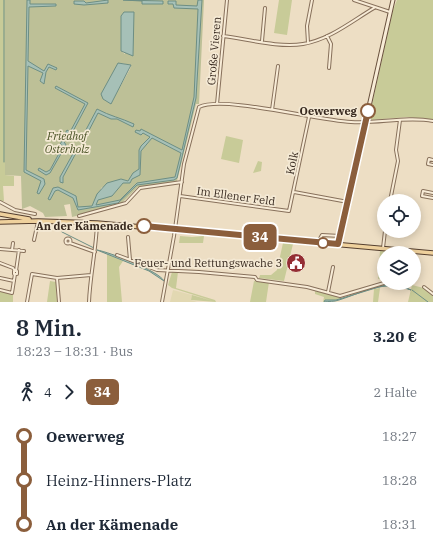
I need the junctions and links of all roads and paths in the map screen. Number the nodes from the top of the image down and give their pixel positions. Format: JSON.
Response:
{"nodes":[{"id":1,"x":227,"y":0,"type":"edge"},
{"id":2,"x":312,"y":0,"type":"edge"},
{"id":3,"x":354,"y":0,"type":"edge"},
{"id":4,"x":392,"y":0,"type":"edge"},
{"id":5,"x":265,"y":8,"type":"dead end"},
{"id":6,"x":374,"y":8,"type":"junction"},
{"id":7,"x":390,"y":12,"type":"junction"},
{"id":8,"x":223,"y":36,"type":"junction"},
{"id":9,"x":327,"y":36,"type":"junction"},
{"id":10,"x":262,"y":41,"type":"junction"},
{"id":11,"x":308,"y":43,"type":"junction"},
{"id":12,"x":278,"y":66,"type":"dead end"},
{"id":13,"x":329,"y":68,"type":"dead end"},
{"id":14,"x":217,"y":104,"type":"junction"},
{"id":15,"x":272,"y":110,"type":"junction"},
{"id":16,"x":309,"y":117,"type":"junction"},
{"id":17,"x":400,"y":119,"type":"junction"},
{"id":18,"x":433,"y":121,"type":"edge"},
{"id":19,"x":365,"y":123,"type":"junction"},
{"id":20,"x":433,"y":160,"type":"edge"},
{"id":21,"x":433,"y":165,"type":"edge"},
{"id":22,"x":182,"y":182,"type":"junction"},
{"id":23,"x":294,"y":192,"type":"junction"},
{"id":24,"x":433,"y":193,"type":"edge"},
{"id":25,"x":391,"y":194,"type":"edge"},
{"id":26,"x":180,"y":196,"type":"junction"},
{"id":27,"x":433,"y":198,"type":"edge"},
{"id":28,"x":0,"y":202,"type":"edge"},
{"id":29,"x":348,"y":202,"type":"junction"},
{"id":30,"x":289,"y":211,"type":"joint"},
{"id":31,"x":0,"y":214,"type":"edge"},
{"id":32,"x":35,"y":214,"type":"dead end"},
{"id":33,"x":15,"y":216,"type":"junction"},
{"id":34,"x":79,"y":216,"type":"dead end"},
{"id":35,"x":23,"y":220,"type":"junction"},
{"id":36,"x":36,"y":221,"type":"junction"},
{"id":37,"x":0,"y":222,"type":"edge"},
{"id":38,"x":14,"y":222,"type":"junction"},
{"id":39,"x":97,"y":222,"type":"junction"},
{"id":40,"x":175,"y":229,"type":"junction"},
{"id":41,"x":340,"y":236,"type":"junction"},
{"id":42,"x":128,"y":237,"type":"dead end"},
{"id":43,"x":34,"y":240,"type":"dead end"},
{"id":44,"x":318,"y":242,"type":"junction"},
{"id":45,"x":13,"y":243,"type":"dead end"},
{"id":46,"x":70,"y":243,"type":"dead end"},
{"id":47,"x":338,"y":244,"type":"junction"},
{"id":48,"x":377,"y":247,"type":"edge"},
{"id":49,"x":0,"y":249,"type":"edge"},
{"id":50,"x":12,"y":250,"type":"junction"},
{"id":51,"x":19,"y":250,"type":"junction"},
{"id":52,"x":24,"y":251,"type":"dead end"},
{"id":53,"x":95,"y":252,"type":"junction"},
{"id":54,"x":421,"y":252,"type":"edge"},
{"id":55,"x":433,"y":253,"type":"edge"},
{"id":56,"x":116,"y":255,"type":"dead end"},
{"id":57,"x":130,"y":260,"type":"junction"},
{"id":58,"x":0,"y":263,"type":"edge"},
{"id":59,"x":334,"y":267,"type":"dead end"},
{"id":60,"x":168,"y":270,"type":"junction"},
{"id":61,"x":16,"y":271,"type":"junction"},
{"id":62,"x":91,"y":275,"type":"junction"},
{"id":63,"x":0,"y":278,"type":"edge"},
{"id":64,"x":57,"y":278,"type":"junction"},
{"id":65,"x":14,"y":280,"type":"junction"},
{"id":66,"x":377,"y":285,"type":"edge"},
{"id":67,"x":424,"y":287,"type":"dead end"},
{"id":68,"x":0,"y":290,"type":"edge"},
{"id":69,"x":328,"y":292,"type":"junction"},
{"id":70,"x":433,"y":294,"type":"edge"},
{"id":71,"x":26,"y":302,"type":"edge"},
{"id":72,"x":59,"y":302,"type":"edge"},
{"id":73,"x":90,"y":302,"type":"edge"},
{"id":74,"x":162,"y":302,"type":"edge"}],
"edges":[{"from":1,"to":8,"type":"street","name":"Große Vieren"},
{"from":2,"to":11,"type":"street"},
{"from":3,"to":6,"type":"street"},
{"from":4,"to":7,"type":"main road"},
{"from":5,"to":10,"type":"street"},
{"from":6,"to":7,"type":"street"},
{"from":6,"to":9,"type":"street"},
{"from":7,"to":19,"type":"main road"},
{"from":8,"to":10,"type":"street"},
{"from":8,"to":14,"type":"street","name":"Große Vieren"},
{"from":9,"to":11,"type":"street"},
{"from":9,"to":13,"type":"street"},
{"from":10,"to":11,"type":"street"},
{"from":12,"to":15,"type":"street"},
{"from":14,"to":15,"type":"street"},
{"from":14,"to":22,"type":"street"},
{"from":15,"to":16,"type":"street"},
{"from":16,"to":19,"type":"street"},
{"from":16,"to":23,"type":"street","name":"Kolk"},
{"from":17,"to":18,"type":"street"},
{"from":17,"to":19,"type":"street"},
{"from":17,"to":25,"type":"street"},
{"from":19,"to":29,"type":"main road"},
{"from":20,"to":21,"type":"street"},
{"from":22,"to":26,"type":"street"},
{"from":22,"to":34,"type":"street"},
{"from":23,"to":29,"type":"street"},
{"from":23,"to":30,"type":"street","name":"Kolk"},
{"from":24,"to":27,"type":"street"},
{"from":26,"to":30,"type":"street","name":"Im Ellener Feld"},
{"from":26,"to":40,"type":"street"},
{"from":28,"to":32,"type":"street"},
{"from":29,"to":41,"type":"main road"},
{"from":31,"to":33,"type":"main road"},
{"from":33,"to":35,"type":"main road"},
{"from":33,"to":38,"type":"main road"},
{"from":35,"to":36,"type":"main road"},
{"from":35,"to":38,"type":"main road"},
{"from":36,"to":39,"type":"main road"},
{"from":36,"to":43,"type":"street"},
{"from":37,"to":38,"type":"main road"},
{"from":39,"to":40,"type":"main road"},
{"from":39,"to":53,"type":"street"},
{"from":40,"to":44,"type":"main road"},
{"from":40,"to":60,"type":"street"},
{"from":41,"to":44,"type":"street"},
{"from":41,"to":47,"type":"main road"},
{"from":42,"to":57,"type":"street"},
{"from":44,"to":47,"type":"main road"},
{"from":45,"to":50,"type":"street"},
{"from":46,"to":53,"type":"street"},
{"from":47,"to":48,"type":"main road"},
{"from":49,"to":50,"type":"street"},
{"from":50,"to":51,"type":"street"},
{"from":51,"to":52,"type":"street"},
{"from":51,"to":61,"type":"street"},
{"from":53,"to":62,"type":"street"},
{"from":54,"to":55,"type":"main road"},
{"from":56,"to":57,"type":"street"},
{"from":57,"to":60,"type":"street"},
{"from":58,"to":61,"type":"street"},
{"from":59,"to":69,"type":"street"},
{"from":60,"to":69,"type":"street"},
{"from":60,"to":74,"type":"street"},
{"from":61,"to":65,"type":"street"},
{"from":62,"to":64,"type":"street"},
{"from":62,"to":73,"type":"street"},
{"from":63,"to":65,"type":"street"},
{"from":64,"to":71,"type":"street"},
{"from":64,"to":72,"type":"street"},
{"from":65,"to":68,"type":"street"},
{"from":66,"to":69,"type":"street"},
{"from":67,"to":70,"type":"street"}]}
